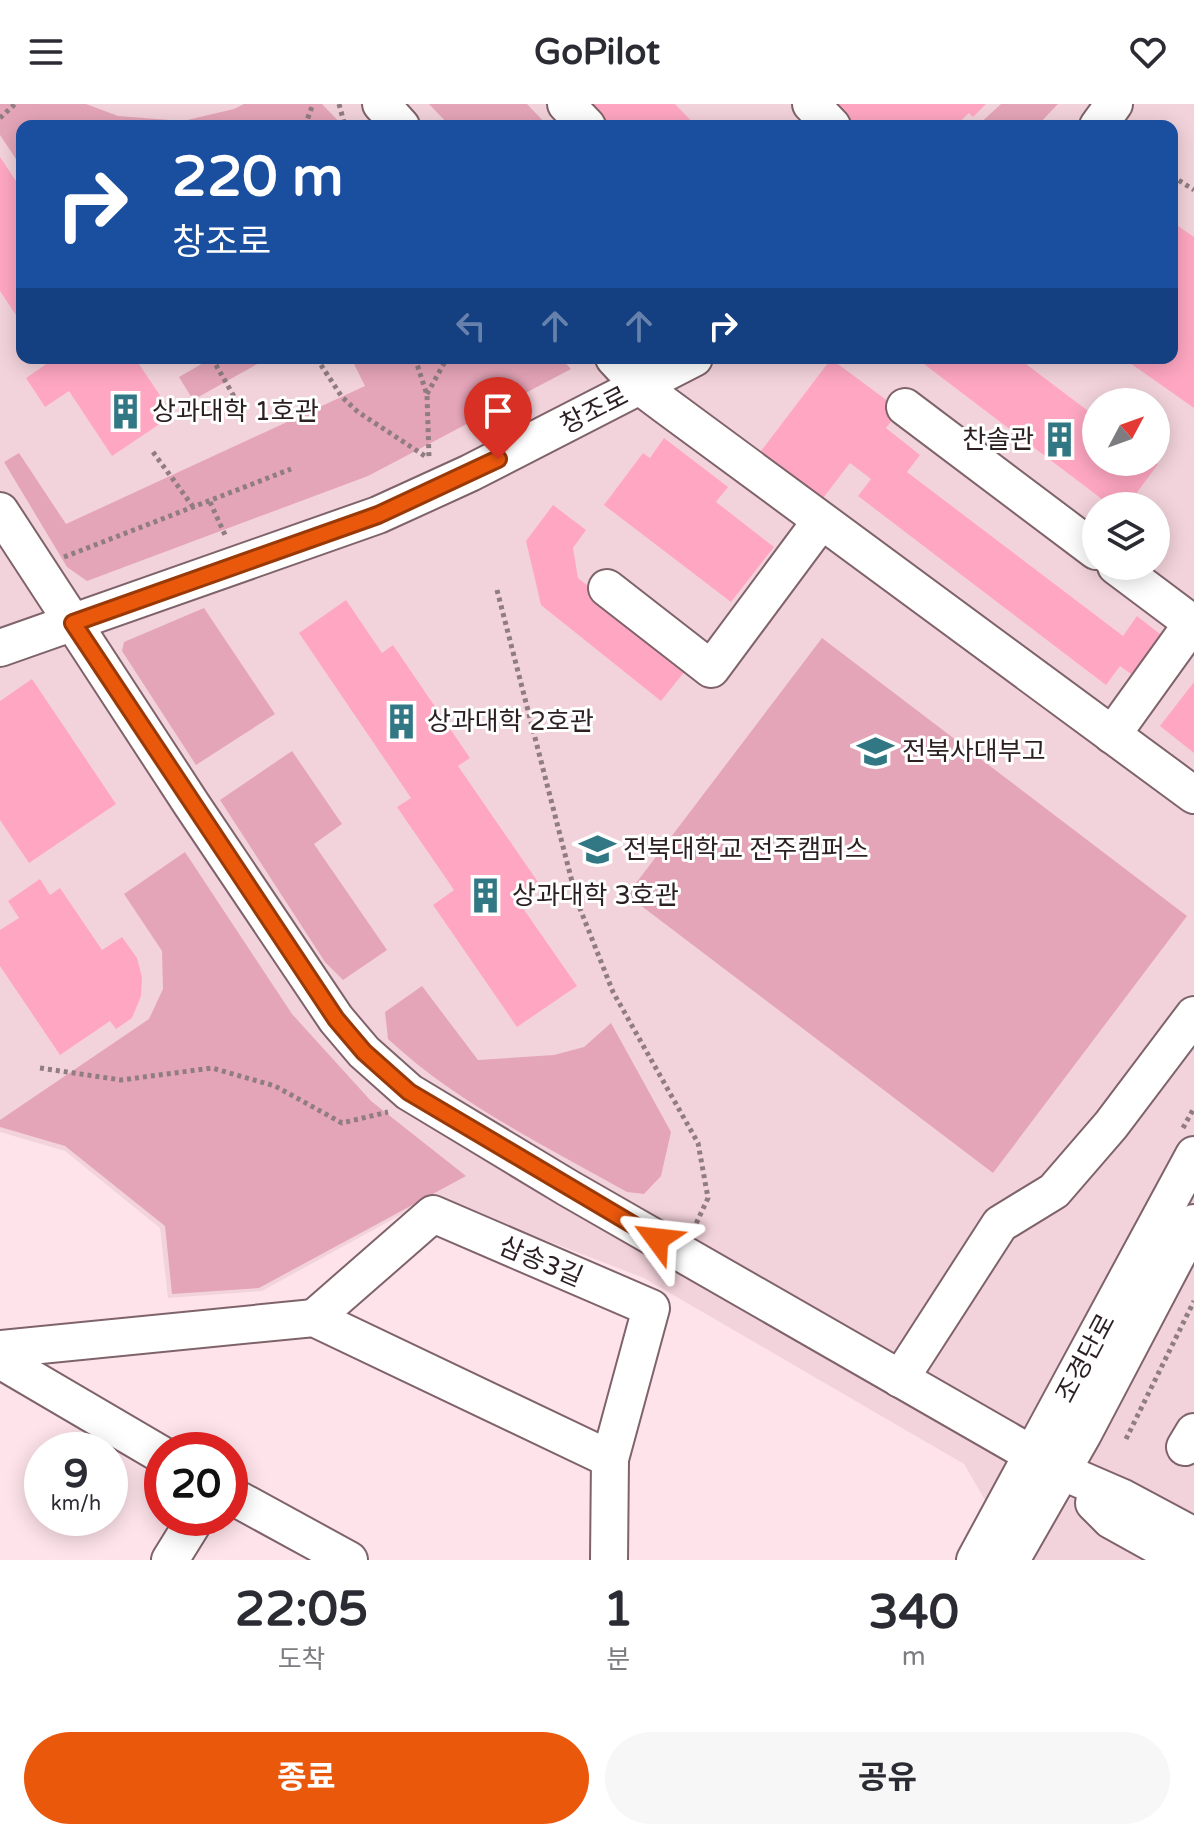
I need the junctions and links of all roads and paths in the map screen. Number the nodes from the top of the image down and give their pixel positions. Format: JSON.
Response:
{"nodes":[{"id":1,"x":15,"y":104,"type":"edge"},
{"id":2,"x":381,"y":104,"type":"edge"},
{"id":3,"x":566,"y":104,"type":"edge"},
{"id":4,"x":811,"y":104,"type":"edge"},
{"id":5,"x":0,"y":118,"type":"edge"},
{"id":6,"x":396,"y":120,"type":"edge"},
{"id":7,"x":581,"y":120,"type":"edge"},
{"id":8,"x":826,"y":120,"type":"edge"},
{"id":9,"x":215,"y":364,"type":"edge"},
{"id":10,"x":417,"y":364,"type":"edge"},
{"id":11,"x":444,"y":364,"type":"edge"},
{"id":12,"x":620,"y":364,"type":"edge"},
{"id":13,"x":683,"y":364,"type":"edge"},
{"id":14,"x":321,"y":365,"type":"dead end"},
{"id":15,"x":641,"y":387,"type":"junction"},
{"id":16,"x":427,"y":395,"type":"junction"},
{"id":17,"x":240,"y":407,"type":"dead end"},
{"id":18,"x":905,"y":407,"type":"dead end"},
{"id":19,"x":153,"y":452,"type":"dead end"},
{"id":20,"x":291,"y":469,"type":"dead end"},
{"id":21,"x":210,"y":502,"type":"junction"},
{"id":22,"x":194,"y":508,"type":"junction"},
{"id":23,"x":0,"y":511,"type":"edge"},
{"id":24,"x":821,"y":521,"type":"junction"},
{"id":25,"x":228,"y":540,"type":"dead end"},
{"id":26,"x":1082,"y":540,"type":"edge"},
{"id":27,"x":55,"y":561,"type":"dead end"},
{"id":28,"x":1135,"y":580,"type":"edge"},
{"id":29,"x":607,"y":588,"type":"dead end"},
{"id":30,"x":497,"y":590,"type":"dead end"},
{"id":31,"x":1193,"y":622,"type":"edge"},
{"id":32,"x":73,"y":623,"type":"junction"},
{"id":33,"x":0,"y":648,"type":"edge"},
{"id":34,"x":1112,"y":735,"type":"junction"},
{"id":35,"x":1194,"y":795,"type":"edge"},
{"id":36,"x":1194,"y":1015,"type":"edge"},
{"id":37,"x":40,"y":1068,"type":"dead end"},
{"id":38,"x":402,"y":1108,"type":"dead end"},
{"id":39,"x":1194,"y":1155,"type":"edge"},
{"id":40,"x":1194,"y":1223,"type":"edge"},
{"id":41,"x":692,"y":1234,"type":"dead end"},
{"id":42,"x":1194,"y":1301,"type":"edge"},
{"id":43,"x":314,"y":1318,"type":"junction"},
{"id":44,"x":0,"y":1349,"type":"edge"},
{"id":45,"x":0,"y":1360,"type":"edge"},
{"id":46,"x":900,"y":1379,"type":"junction"},
{"id":47,"x":1126,"y":1439,"type":"dead end"},
{"id":48,"x":144,"y":1444,"type":"edge"},
{"id":49,"x":610,"y":1459,"type":"junction"},
{"id":50,"x":1047,"y":1463,"type":"junction"},
{"id":51,"x":248,"y":1505,"type":"edge"},
{"id":52,"x":185,"y":1536,"type":"edge"},
{"id":53,"x":1194,"y":1536,"type":"edge"},
{"id":54,"x":170,"y":1560,"type":"edge"},
{"id":55,"x":349,"y":1560,"type":"edge"},
{"id":56,"x":609,"y":1560,"type":"edge"},
{"id":57,"x":975,"y":1560,"type":"edge"},
{"id":58,"x":1011,"y":1560,"type":"edge"},
{"id":59,"x":1183,"y":1560,"type":"edge"}],
"edges":[{"from":1,"to":5,"type":"path"},
{"from":2,"to":6,"type":"street"},
{"from":3,"to":7,"type":"street"},
{"from":4,"to":8,"type":"street"},
{"from":9,"to":17,"type":"path"},
{"from":10,"to":16,"type":"path"},
{"from":11,"to":16,"type":"path"},
{"from":12,"to":15,"type":"street"},
{"from":13,"to":15,"type":"street","name":"창조로"},
{"from":14,"to":16,"type":"path"},
{"from":15,"to":24,"type":"street"},
{"from":15,"to":32,"type":"street","name":"창조로"},
{"from":18,"to":26,"type":"street"},
{"from":19,"to":22,"type":"path"},
{"from":20,"to":21,"type":"path"},
{"from":21,"to":22,"type":"path"},
{"from":21,"to":25,"type":"path"},
{"from":22,"to":27,"type":"path"},
{"from":23,"to":32,"type":"street"},
{"from":24,"to":29,"type":"street"},
{"from":24,"to":34,"type":"street"},
{"from":28,"to":31,"type":"street"},
{"from":30,"to":41,"type":"path"},
{"from":31,"to":34,"type":"street"},
{"from":32,"to":33,"type":"street","name":"창조로"},
{"from":32,"to":46,"type":"street"},
{"from":34,"to":35,"type":"street"},
{"from":36,"to":46,"type":"street"},
{"from":37,"to":38,"type":"path"},
{"from":39,"to":50,"type":"street","name":"조경단로"},
{"from":40,"to":50,"type":"street","name":"조경단로"},
{"from":42,"to":47,"type":"path"},
{"from":43,"to":44,"type":"street"},
{"from":43,"to":49,"type":"street"},
{"from":43,"to":49,"type":"street","name":"삼송3길"},
{"from":45,"to":48,"type":"street"},
{"from":46,"to":50,"type":"street"},
{"from":49,"to":56,"type":"street","name":"삼송3길"},
{"from":50,"to":53,"type":"street"},
{"from":50,"to":57,"type":"street","name":"조경단로"},
{"from":50,"to":58,"type":"street","name":"조경단로"},
{"from":50,"to":59,"type":"street"},
{"from":51,"to":55,"type":"street"},
{"from":52,"to":54,"type":"street"}]}
